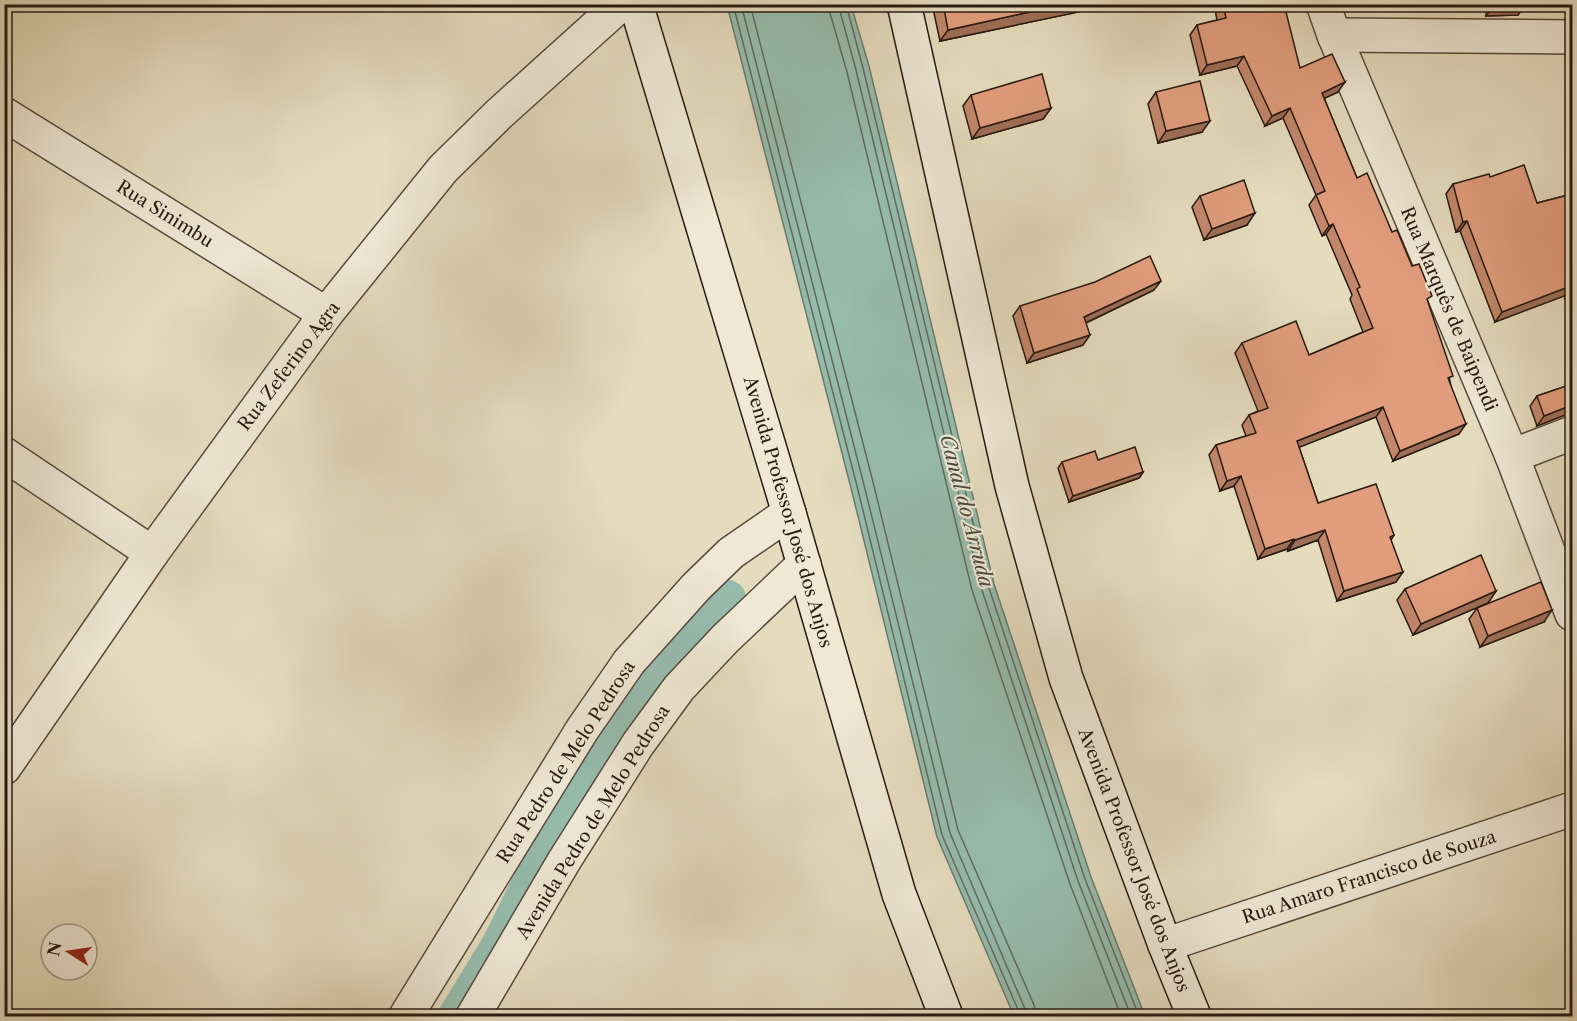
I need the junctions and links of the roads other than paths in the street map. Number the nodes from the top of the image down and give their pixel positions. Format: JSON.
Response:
{"nodes":[{"id":1,"x":621,"y":4,"type":"edge"},
{"id":2,"x":636,"y":4,"type":"edge"},
{"id":3,"x":904,"y":4,"type":"edge"},
{"id":4,"x":1323,"y":4,"type":"edge"},
{"id":5,"x":1334,"y":34,"type":"junction"},
{"id":6,"x":1572,"y":37,"type":"edge"},
{"id":7,"x":4,"y":114,"type":"edge"},
{"id":8,"x":326,"y":314,"type":"junction"},
{"id":9,"x":1572,"y":433,"type":"edge"},
{"id":10,"x":4,"y":454,"type":"edge"},
{"id":11,"x":1512,"y":456,"type":"junction"},
{"id":12,"x":789,"y":513,"type":"junction"},
{"id":13,"x":152,"y":552,"type":"junction"},
{"id":14,"x":804,"y":564,"type":"junction"},
{"id":15,"x":1572,"y":614,"type":"edge"},
{"id":16,"x":4,"y":768,"type":"edge"},
{"id":17,"x":1572,"y":809,"type":"edge"},
{"id":18,"x":1165,"y":945,"type":"junction"},
{"id":19,"x":406,"y":1017,"type":"edge"},
{"id":20,"x":473,"y":1017,"type":"edge"},
{"id":21,"x":946,"y":1017,"type":"edge"},
{"id":22,"x":1194,"y":1017,"type":"edge"}],
"edges":[{"from":1,"to":8,"type":"street","name":"Rua Zeferino Agra"},
{"from":2,"to":12,"type":"street","name":"Avenida Professor José dos Anjos"},
{"from":3,"to":18,"type":"street","name":"Avenida Professor José dos Anjos"},
{"from":4,"to":5,"type":"street","name":"Rua Marquês de Baipendi"},
{"from":5,"to":6,"type":"street"},
{"from":5,"to":11,"type":"street","name":"Rua Marquês de Baipendi"},
{"from":7,"to":8,"type":"street","name":"Rua Sinimbu"},
{"from":8,"to":13,"type":"street","name":"Rua Zeferino Agra"},
{"from":9,"to":11,"type":"street"},
{"from":10,"to":13,"type":"street"},
{"from":11,"to":15,"type":"street","name":"Rua Marquês de Baipendi"},
{"from":12,"to":14,"type":"street","name":"Avenida Professor José dos Anjos"},
{"from":12,"to":19,"type":"street","name":"Rua Pedro de Melo Pedrosa"},
{"from":13,"to":16,"type":"street","name":"Rua Zeferino Agra"},
{"from":14,"to":20,"type":"street","name":"Avenida Pedro de Melo Pedrosa"},
{"from":14,"to":21,"type":"street","name":"Avenida Professor José dos Anjos"},
{"from":17,"to":18,"type":"street","name":"Rua Amaro Francisco de Souza"},
{"from":18,"to":22,"type":"street","name":"Avenida Professor José dos Anjos"}]}
